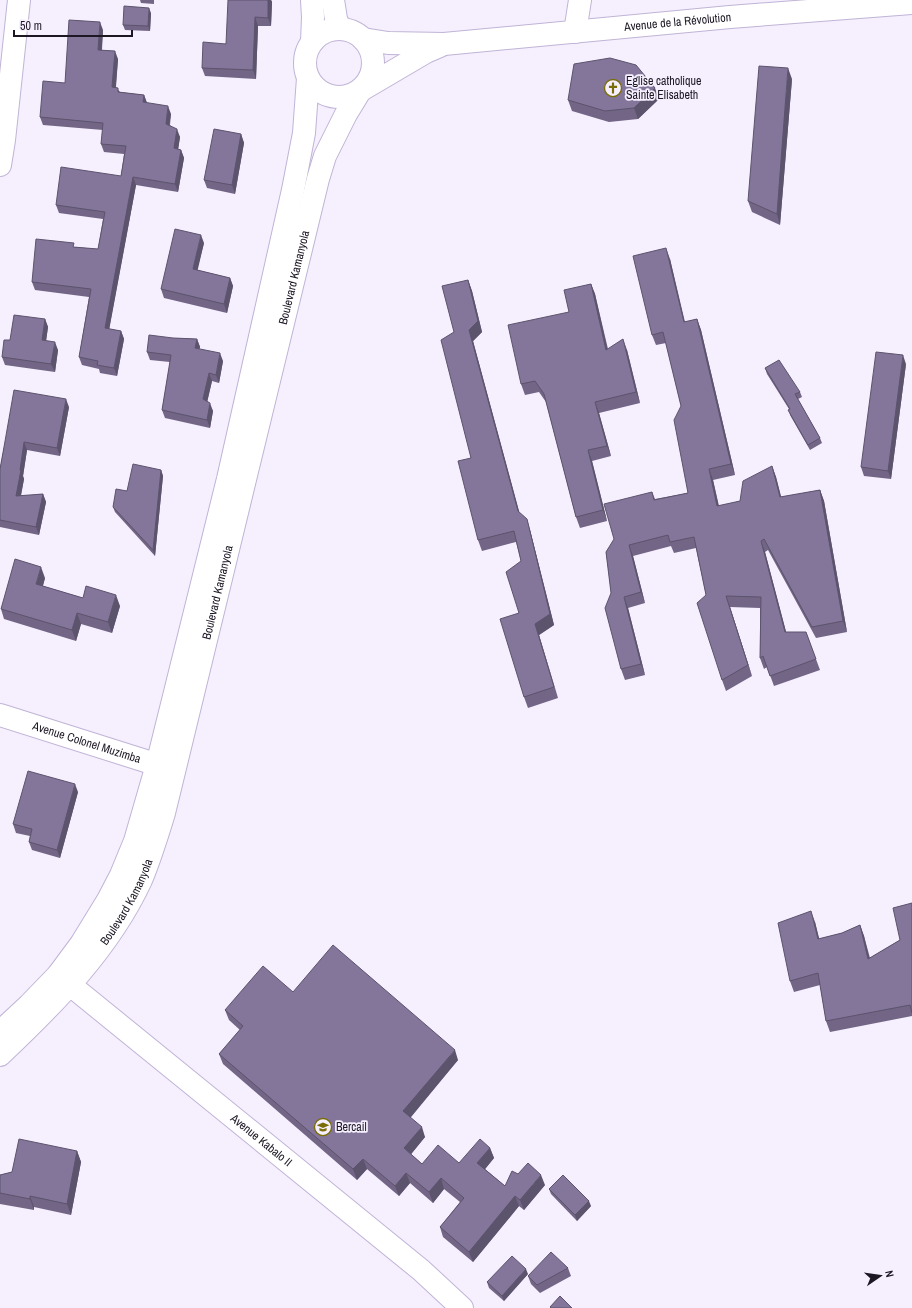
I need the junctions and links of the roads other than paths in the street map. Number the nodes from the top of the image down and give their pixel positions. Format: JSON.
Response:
{"nodes":[{"id":1,"x":19,"y":0,"type":"edge"},
{"id":2,"x":312,"y":0,"type":"edge"},
{"id":3,"x":333,"y":0,"type":"edge"},
{"id":4,"x":580,"y":0,"type":"edge"},
{"id":5,"x":912,"y":3,"type":"edge"},
{"id":6,"x":340,"y":29,"type":"junction"},
{"id":7,"x":575,"y":32,"type":"junction"},
{"id":8,"x":363,"y":39,"type":"junction"},
{"id":9,"x":312,"y":42,"type":"junction"},
{"id":10,"x":444,"y":44,"type":"junction"},
{"id":11,"x":308,"y":78,"type":"junction"},
{"id":12,"x":361,"y":90,"type":"junction"},
{"id":13,"x":0,"y":165,"type":"edge"},
{"id":14,"x":254,"y":401,"type":"junction"},
{"id":15,"x":0,"y":715,"type":"edge"},
{"id":16,"x":166,"y":767,"type":"junction"},
{"id":17,"x":64,"y":980,"type":"junction"},
{"id":18,"x":0,"y":1032,"type":"edge"},
{"id":19,"x":0,"y":1055,"type":"edge"},
{"id":20,"x":462,"y":1308,"type":"edge"}],
"edges":[{"from":1,"to":13,"type":"main road"},
{"from":2,"to":9,"type":"main road"},
{"from":3,"to":6,"type":"main road"},
{"from":4,"to":7,"type":"main road"},
{"from":5,"to":7,"type":"main road","name":"Avenue de la Révolution"},
{"from":6,"to":8,"type":"main road"},
{"from":6,"to":9,"type":"main road"},
{"from":7,"to":10,"type":"main road","name":"Avenue de la Révolution"},
{"from":8,"to":10,"type":"main road"},
{"from":8,"to":12,"type":"main road"},
{"from":9,"to":11,"type":"main road"},
{"from":10,"to":12,"type":"main road"},
{"from":11,"to":12,"type":"main road"},
{"from":11,"to":14,"type":"main road","name":"Boulevard Kamanyola"},
{"from":12,"to":14,"type":"main road","name":"Boulevard Kamanyola"},
{"from":14,"to":16,"type":"main road","name":"Boulevard Kamanyola"},
{"from":15,"to":16,"type":"main road","name":"Avenue Colonel Muzimba"},
{"from":16,"to":17,"type":"main road","name":"Boulevard Kamanyola"},
{"from":17,"to":18,"type":"main road","name":"Boulevard Kamanyola"},
{"from":17,"to":19,"type":"main road","name":"Boulevard Kamanyola"},
{"from":17,"to":20,"type":"main road","name":"Avenue Kabalo II"}]}
